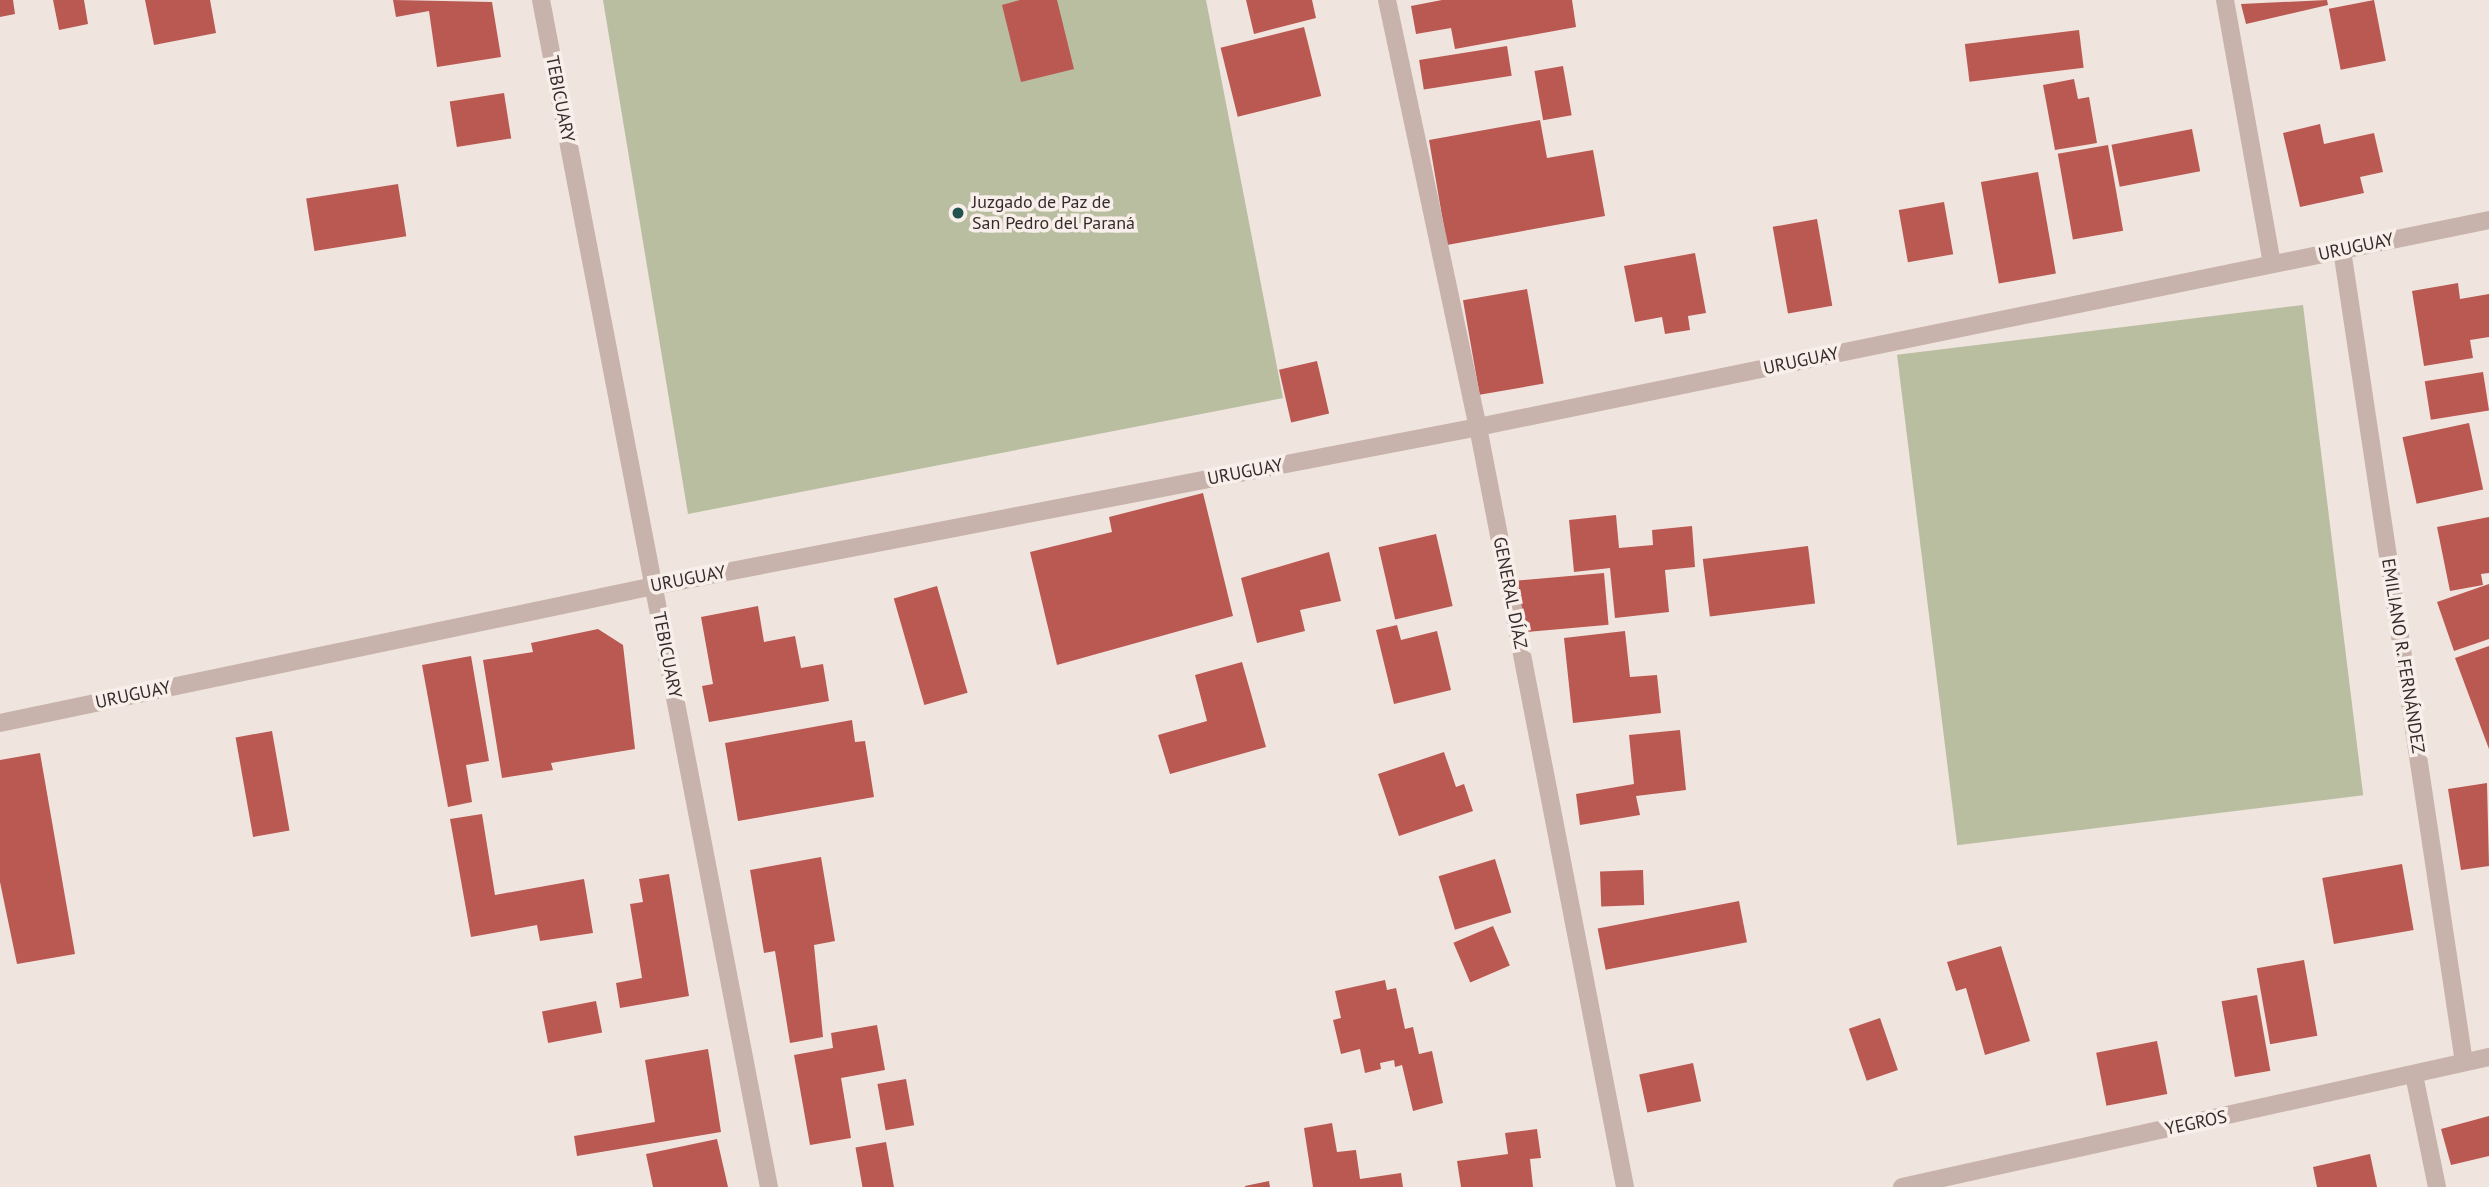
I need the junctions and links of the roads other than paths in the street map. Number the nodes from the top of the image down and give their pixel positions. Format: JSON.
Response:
{"nodes":[{"id":1,"x":541,"y":0,"type":"edge"},
{"id":2,"x":1387,"y":0,"type":"edge"},
{"id":3,"x":2225,"y":0,"type":"edge"},
{"id":4,"x":2489,"y":220,"type":"edge"},
{"id":5,"x":2342,"y":250,"type":"junction"},
{"id":6,"x":2272,"y":264,"type":"junction"},
{"id":7,"x":1478,"y":427,"type":"junction"},
{"id":8,"x":654,"y":586,"type":"junction"},
{"id":9,"x":0,"y":723,"type":"edge"},
{"id":10,"x":2489,"y":1057,"type":"edge"},
{"id":11,"x":2464,"y":1062,"type":"junction"},
{"id":12,"x":2414,"y":1075,"type":"junction"},
{"id":13,"x":769,"y":1187,"type":"edge"},
{"id":14,"x":1625,"y":1187,"type":"edge"},
{"id":15,"x":1902,"y":1187,"type":"edge"},
{"id":16,"x":2437,"y":1187,"type":"edge"}],
"edges":[{"from":1,"to":8,"type":"street","name":"TEBICUARY"},
{"from":2,"to":7,"type":"street","name":"GENERAL DÍAZ"},
{"from":3,"to":6,"type":"street"},
{"from":4,"to":5,"type":"street","name":"URUGUAY"},
{"from":5,"to":6,"type":"street","name":"URUGUAY"},
{"from":5,"to":11,"type":"street","name":"EMILIANO R. FERNÁNDEZ"},
{"from":6,"to":7,"type":"street","name":"URUGUAY"},
{"from":7,"to":8,"type":"street","name":"URUGUAY"},
{"from":7,"to":14,"type":"street","name":"GENERAL DÍAZ"},
{"from":8,"to":9,"type":"street","name":"URUGUAY"},
{"from":8,"to":13,"type":"street","name":"TEBICUARY"},
{"from":10,"to":11,"type":"street","name":"YEGROS"},
{"from":11,"to":12,"type":"street","name":"YEGROS"},
{"from":12,"to":15,"type":"street","name":"YEGROS"},
{"from":12,"to":16,"type":"street"}]}
